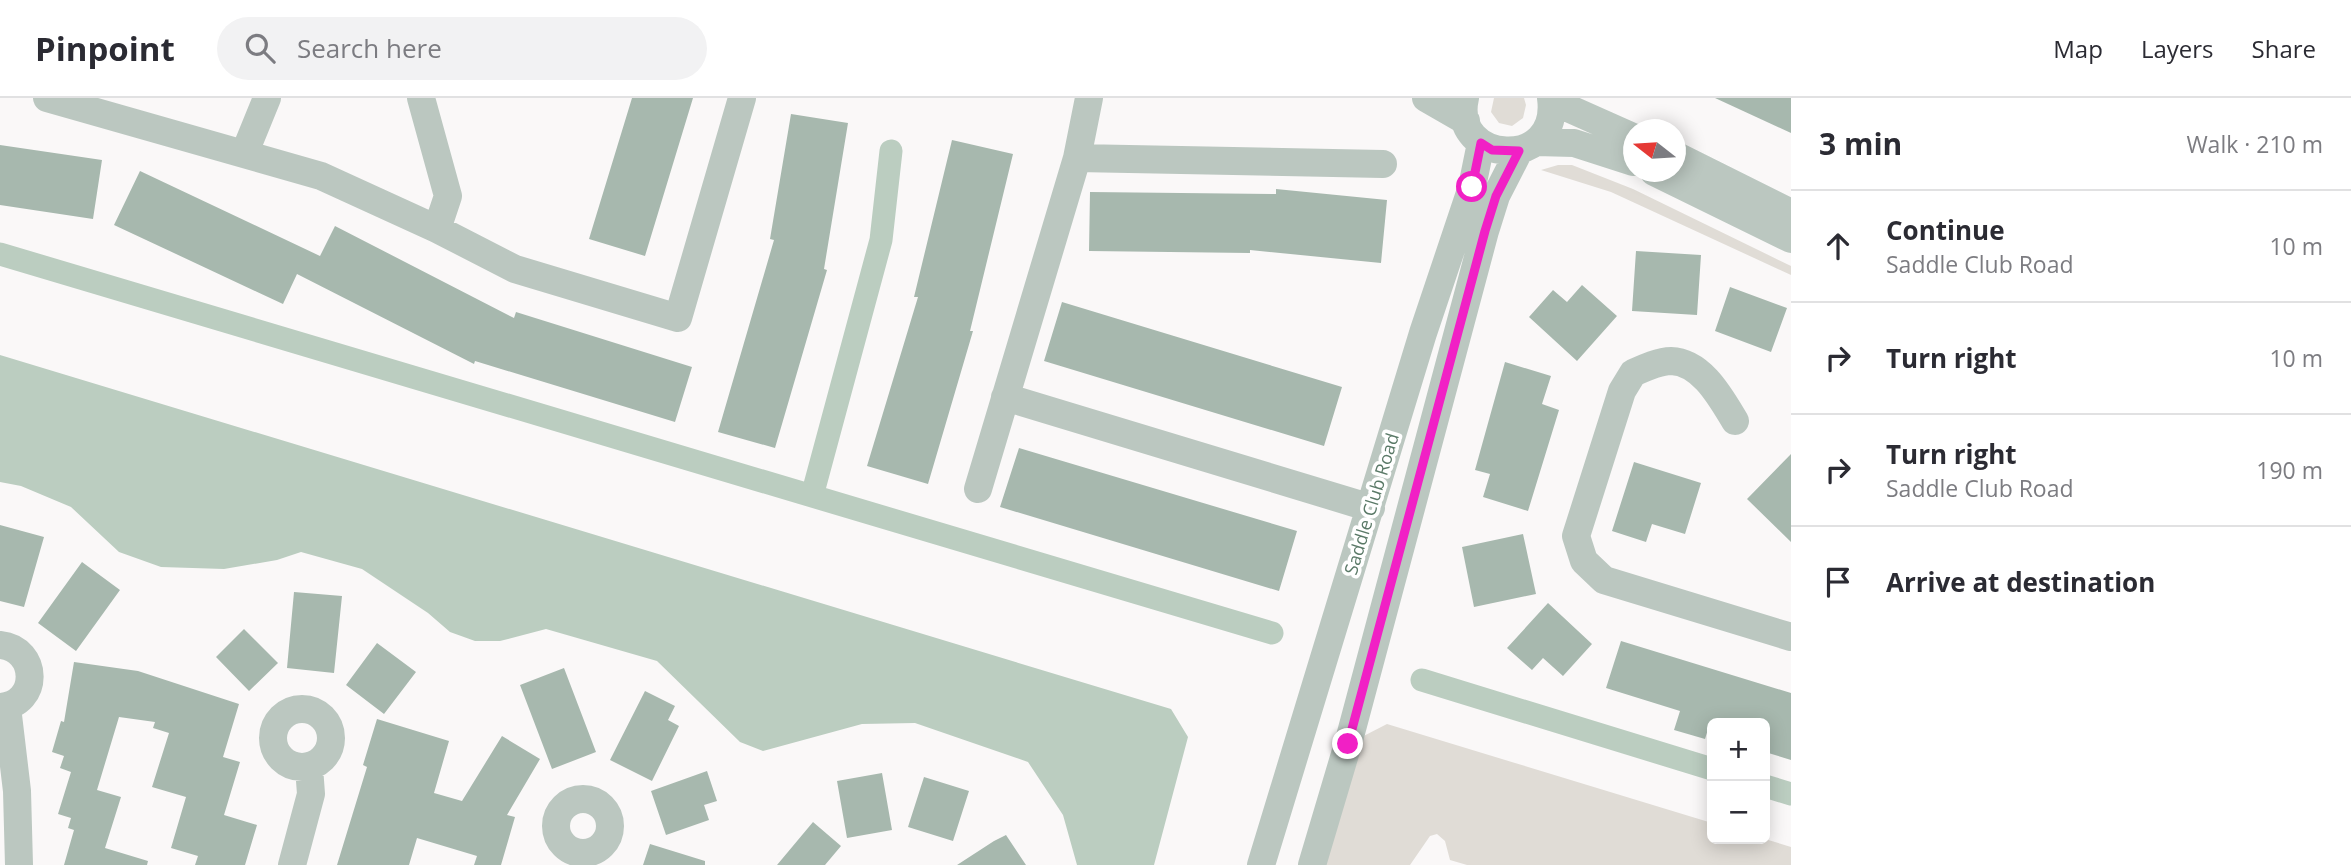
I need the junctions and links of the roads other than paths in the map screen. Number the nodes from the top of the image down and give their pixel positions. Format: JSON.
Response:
{"nodes":[{"id":1,"x":47,"y":98,"type":"edge"},
{"id":2,"x":267,"y":98,"type":"edge"},
{"id":3,"x":421,"y":98,"type":"edge"},
{"id":4,"x":742,"y":98,"type":"edge"},
{"id":5,"x":1089,"y":98,"type":"edge"},
{"id":6,"x":1426,"y":98,"type":"edge"},
{"id":7,"x":1551,"y":100,"type":"edge"},
{"id":8,"x":1470,"y":121,"type":"edge"},
{"id":9,"x":1623,"y":132,"type":"edge"},
{"id":10,"x":1527,"y":146,"type":"junction"},
{"id":11,"x":244,"y":152,"type":"junction"},
{"id":12,"x":1077,"y":158,"type":"junction"},
{"id":13,"x":1623,"y":159,"type":"edge"},
{"id":14,"x":1686,"y":160,"type":"edge"},
{"id":15,"x":1383,"y":164,"type":"dead end"},
{"id":16,"x":1674,"y":182,"type":"edge"},
{"id":17,"x":1791,"y":213,"type":"edge"},
{"id":18,"x":437,"y":229,"type":"junction"},
{"id":19,"x":1791,"y":239,"type":"edge"},
{"id":20,"x":1005,"y":397,"type":"junction"},
{"id":21,"x":1735,"y":421,"type":"dead end"},
{"id":22,"x":978,"y":489,"type":"dead end"},
{"id":23,"x":1371,"y":508,"type":"junction"},
{"id":24,"x":1791,"y":637,"type":"edge"},
{"id":25,"x":0,"y":645,"type":"edge"},
{"id":26,"x":4,"y":707,"type":"edge"},
{"id":27,"x":309,"y":767,"type":"dead end"},
{"id":28,"x":19,"y":865,"type":"edge"},
{"id":29,"x":292,"y":865,"type":"edge"},
{"id":30,"x":1261,"y":865,"type":"edge"},
{"id":31,"x":1312,"y":865,"type":"edge"}],
"edges":[{"from":1,"to":11,"type":"street"},
{"from":2,"to":11,"type":"street"},
{"from":3,"to":18,"type":"street"},
{"from":4,"to":18,"type":"street"},
{"from":5,"to":12,"type":"street"},
{"from":6,"to":8,"type":"street"},
{"from":7,"to":9,"type":"street"},
{"from":7,"to":10,"type":"street","name":"Saddle Club Road"},
{"from":8,"to":10,"type":"street"},
{"from":8,"to":23,"type":"street","name":"Saddle Club Road"},
{"from":10,"to":13,"type":"street"},
{"from":10,"to":31,"type":"street","name":"Saddle Club Road"},
{"from":11,"to":18,"type":"street"},
{"from":12,"to":15,"type":"street"},
{"from":12,"to":20,"type":"street"},
{"from":14,"to":17,"type":"street"},
{"from":16,"to":19,"type":"street"},
{"from":20,"to":22,"type":"street"},
{"from":20,"to":23,"type":"street"},
{"from":21,"to":24,"type":"street"},
{"from":23,"to":30,"type":"street","name":"Saddle Club Road"},
{"from":25,"to":26,"type":"street"},
{"from":26,"to":28,"type":"street"},
{"from":27,"to":29,"type":"street"}]}
